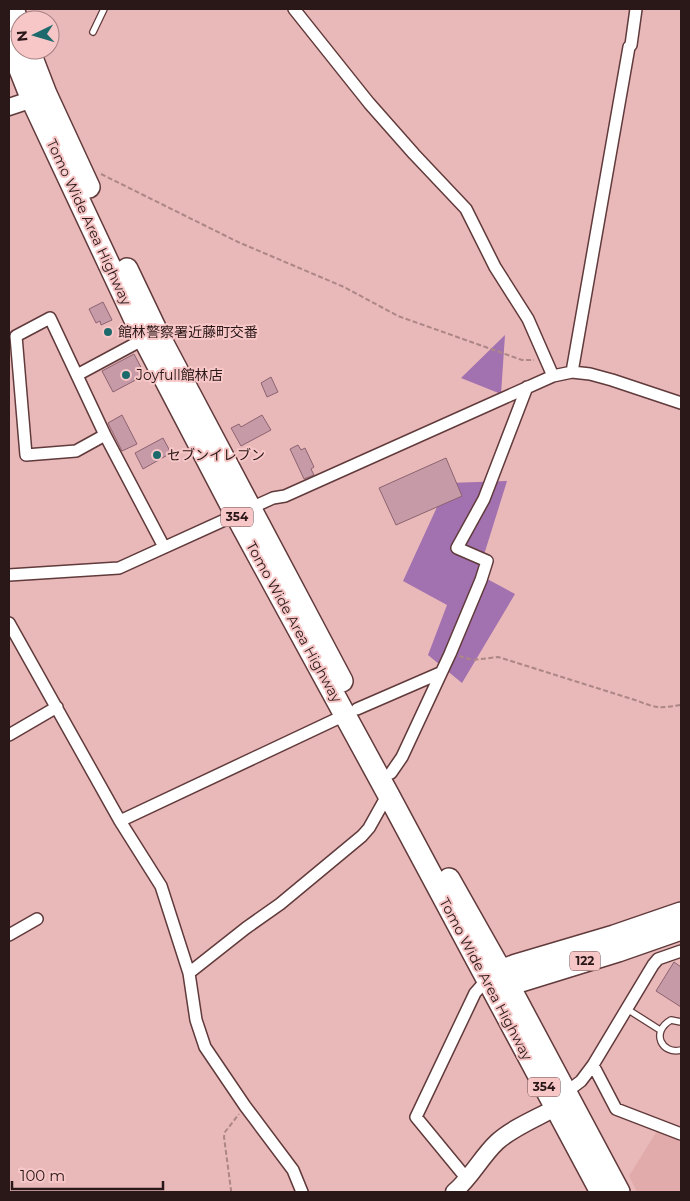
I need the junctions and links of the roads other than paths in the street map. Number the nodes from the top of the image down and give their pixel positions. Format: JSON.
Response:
{"nodes":[{"id":1,"x":104,"y":9,"type":"edge"},
{"id":2,"x":294,"y":9,"type":"edge"},
{"id":3,"x":636,"y":9,"type":"edge"},
{"id":4,"x":93,"y":32,"type":"dead end"},
{"id":5,"x":9,"y":42,"type":"edge"},
{"id":6,"x":31,"y":60,"type":"edge"},
{"id":7,"x":39,"y":97,"type":"junction"},
{"id":8,"x":9,"y":107,"type":"edge"},
{"id":9,"x":144,"y":339,"type":"junction"},
{"id":10,"x":572,"y":372,"type":"junction"},
{"id":11,"x":77,"y":375,"type":"junction"},
{"id":12,"x":553,"y":376,"type":"junction"},
{"id":13,"x":527,"y":387,"type":"junction"},
{"id":14,"x":21,"y":401,"type":"junction"},
{"id":15,"x":9,"y":402,"type":"edge"},
{"id":16,"x":681,"y":403,"type":"edge"},
{"id":17,"x":104,"y":435,"type":"junction"},
{"id":18,"x":243,"y":512,"type":"junction"},
{"id":19,"x":164,"y":547,"type":"junction"},
{"id":20,"x":9,"y":575,"type":"edge"},
{"id":21,"x":9,"y":623,"type":"edge"},
{"id":22,"x":440,"y":673,"type":"junction"},
{"id":23,"x":57,"y":707,"type":"junction"},
{"id":24,"x":351,"y":712,"type":"junction"},
{"id":25,"x":9,"y":736,"type":"edge"},
{"id":26,"x":392,"y":773,"type":"junction"},
{"id":27,"x":388,"y":794,"type":"junction"},
{"id":28,"x":120,"y":821,"type":"junction"},
{"id":29,"x":681,"y":913,"type":"edge"},
{"id":30,"x":37,"y":920,"type":"dead end"},
{"id":31,"x":681,"y":929,"type":"edge"},
{"id":32,"x":9,"y":935,"type":"edge"},
{"id":33,"x":681,"y":951,"type":"edge"},
{"id":34,"x":189,"y":973,"type":"junction"},
{"id":35,"x":499,"y":980,"type":"junction"},
{"id":36,"x":627,"y":1009,"type":"junction"},
{"id":37,"x":681,"y":1022,"type":"edge"},
{"id":38,"x":660,"y":1030,"type":"junction"},
{"id":39,"x":681,"y":1050,"type":"edge"},
{"id":40,"x":594,"y":1065,"type":"junction"},
{"id":41,"x":560,"y":1100,"type":"junction"},
{"id":42,"x":681,"y":1134,"type":"edge"},
{"id":43,"x":467,"y":1179,"type":"junction"},
{"id":44,"x":302,"y":1192,"type":"edge"},
{"id":45,"x":454,"y":1192,"type":"edge"},
{"id":46,"x":601,"y":1192,"type":"edge"},
{"id":47,"x":619,"y":1192,"type":"edge"}],
"edges":[{"from":1,"to":4,"type":"lane"},
{"from":2,"to":12,"type":"street"},
{"from":3,"to":10,"type":"street"},
{"from":5,"to":7,"type":"highway","name":"Tomo Wide Area Highway","number":"354"},
{"from":6,"to":7,"type":"highway","name":"Tomo Wide Area Highway","number":"354"},
{"from":7,"to":8,"type":"street"},
{"from":7,"to":9,"type":"highway","name":"Tomo Wide Area Highway","number":"354"},
{"from":7,"to":18,"type":"highway","name":"Tomo Wide Area Highway","number":"354"},
{"from":9,"to":11,"type":"street"},
{"from":9,"to":18,"type":"highway","name":"Tomo Wide Area Highway","number":"354"},
{"from":10,"to":12,"type":"street"},
{"from":10,"to":16,"type":"street"},
{"from":11,"to":14,"type":"street"},
{"from":11,"to":17,"type":"street"},
{"from":12,"to":13,"type":"street"},
{"from":13,"to":18,"type":"street"},
{"from":13,"to":22,"type":"street"},
{"from":14,"to":15,"type":"street"},
{"from":14,"to":17,"type":"street"},
{"from":17,"to":19,"type":"street"},
{"from":18,"to":19,"type":"street"},
{"from":18,"to":24,"type":"highway","name":"Tomo Wide Area Highway","number":"354"},
{"from":19,"to":20,"type":"street"},
{"from":21,"to":23,"type":"street"},
{"from":22,"to":24,"type":"street"},
{"from":22,"to":26,"type":"street"},
{"from":23,"to":25,"type":"street"},
{"from":23,"to":28,"type":"street"},
{"from":24,"to":26,"type":"highway","name":"Tomo Wide Area Highway","number":"354"},
{"from":24,"to":27,"type":"highway","name":"Tomo Wide Area Highway","number":"354"},
{"from":24,"to":28,"type":"street"},
{"from":26,"to":35,"type":"highway","name":"Tomo Wide Area Highway","number":"354"},
{"from":27,"to":34,"type":"street"},
{"from":27,"to":35,"type":"highway","name":"Tomo Wide Area Highway","number":"354"},
{"from":28,"to":34,"type":"street"},
{"from":29,"to":35,"type":"highway","number":"122"},
{"from":30,"to":32,"type":"street"},
{"from":31,"to":35,"type":"highway","number":"122"},
{"from":33,"to":36,"type":"street"},
{"from":34,"to":44,"type":"street"},
{"from":35,"to":41,"type":"highway","name":"Tomo Wide Area Highway","number":"354"},
{"from":35,"to":43,"type":"street"},
{"from":36,"to":38,"type":"lane"},
{"from":36,"to":40,"type":"street"},
{"from":37,"to":38,"type":"lane"},
{"from":38,"to":39,"type":"lane"},
{"from":40,"to":41,"type":"street"},
{"from":40,"to":42,"type":"street"},
{"from":41,"to":43,"type":"street"},
{"from":41,"to":46,"type":"highway","name":"Tomo Wide Area Highway","number":"354"},
{"from":41,"to":47,"type":"highway","name":"Tomo Wide Area Highway","number":"354"},
{"from":43,"to":45,"type":"street"}]}
